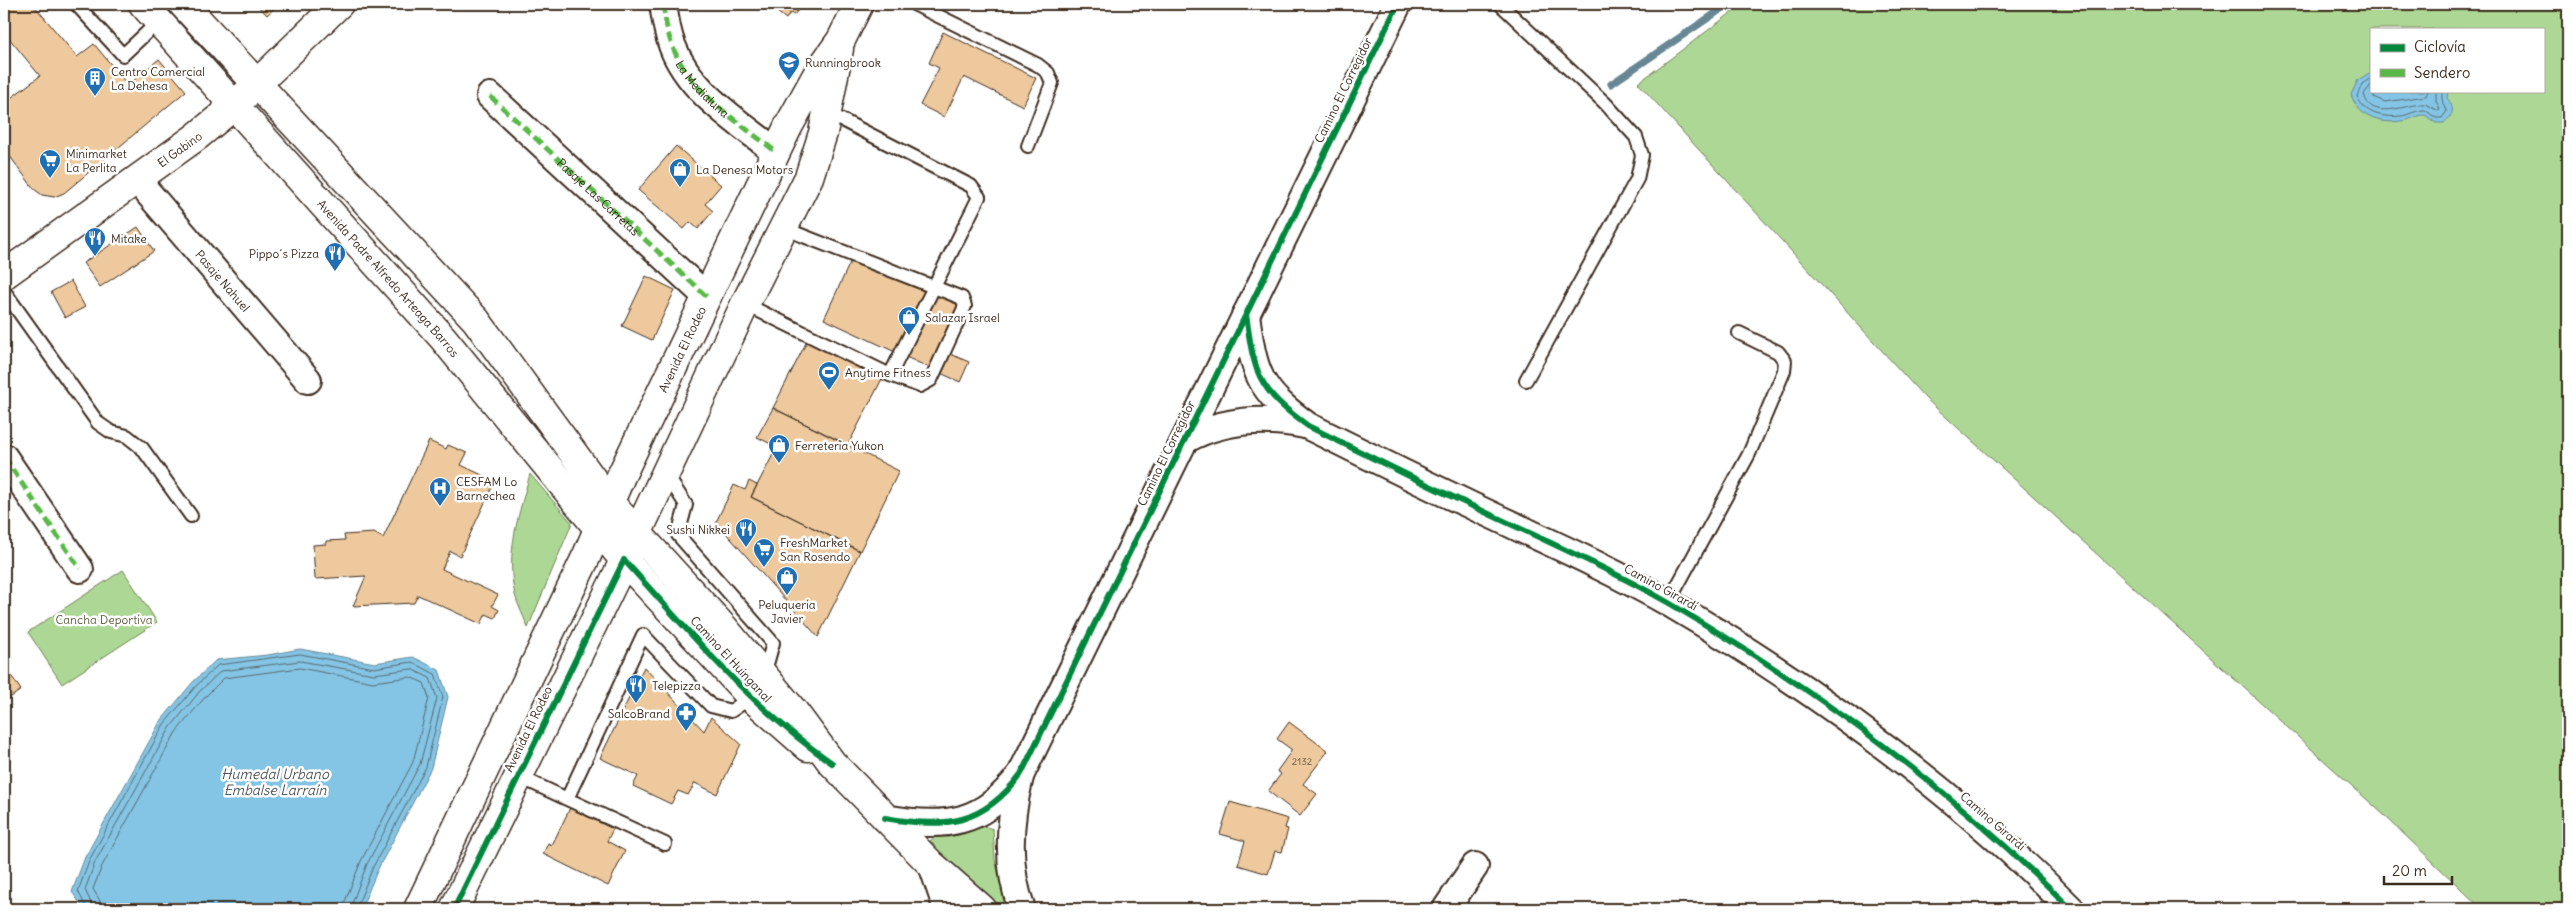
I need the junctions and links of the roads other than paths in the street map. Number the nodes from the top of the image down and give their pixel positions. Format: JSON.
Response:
{"nodes":[{"id":1,"x":76,"y":4,"type":"edge"},
{"id":2,"x":183,"y":4,"type":"edge"},
{"id":3,"x":339,"y":4,"type":"edge"},
{"id":4,"x":663,"y":4,"type":"edge"},
{"id":5,"x":859,"y":4,"type":"edge"},
{"id":6,"x":914,"y":4,"type":"edge"},
{"id":7,"x":1398,"y":4,"type":"edge"},
{"id":8,"x":1500,"y":4,"type":"edge"},
{"id":9,"x":151,"y":13,"type":"edge"},
{"id":10,"x":841,"y":40,"type":"junction"},
{"id":11,"x":258,"y":83,"type":"junction"},
{"id":12,"x":490,"y":96,"type":"dead end"},
{"id":13,"x":235,"y":105,"type":"junction"},
{"id":14,"x":828,"y":113,"type":"junction"},
{"id":15,"x":1028,"y":146,"type":"dead end"},
{"id":16,"x":776,"y":152,"type":"junction"},
{"id":17,"x":138,"y":181,"type":"junction"},
{"id":18,"x":783,"y":228,"type":"junction"},
{"id":19,"x":4,"y":275,"type":"edge"},
{"id":20,"x":934,"y":286,"type":"junction"},
{"id":21,"x":4,"y":291,"type":"edge"},
{"id":22,"x":707,"y":297,"type":"junction"},
{"id":23,"x":745,"y":304,"type":"junction"},
{"id":24,"x":1246,"y":314,"type":"junction"},
{"id":25,"x":1740,"y":333,"type":"dead end"},
{"id":26,"x":890,"y":375,"type":"junction"},
{"id":27,"x":308,"y":380,"type":"dead end"},
{"id":28,"x":1526,"y":380,"type":"dead end"},
{"id":29,"x":1308,"y":426,"type":"junction"},
{"id":30,"x":1185,"y":440,"type":"junction"},
{"id":31,"x":4,"y":457,"type":"edge"},
{"id":32,"x":665,"y":472,"type":"junction"},
{"id":33,"x":610,"y":502,"type":"junction"},
{"id":34,"x":191,"y":516,"type":"dead end"},
{"id":35,"x":598,"y":530,"type":"junction"},
{"id":36,"x":637,"y":534,"type":"junction"},
{"id":37,"x":624,"y":560,"type":"junction"},
{"id":38,"x":80,"y":569,"type":"dead end"},
{"id":39,"x":706,"y":588,"type":"junction"},
{"id":40,"x":1668,"y":603,"type":"junction"},
{"id":41,"x":757,"y":686,"type":"junction"},
{"id":42,"x":1021,"y":774,"type":"junction"},
{"id":43,"x":518,"y":776,"type":"junction"},
{"id":44,"x":567,"y":798,"type":"junction"},
{"id":45,"x":972,"y":817,"type":"junction"},
{"id":46,"x":885,"y":818,"type":"junction"},
{"id":47,"x":1010,"y":842,"type":"junction"},
{"id":48,"x":665,"y":844,"type":"dead end"},
{"id":49,"x":932,"y":865,"type":"junction"},
{"id":50,"x":1475,"y":866,"type":"dead end"},
{"id":51,"x":418,"y":909,"type":"edge"},
{"id":52,"x":454,"y":909,"type":"edge"},
{"id":53,"x":947,"y":909,"type":"edge"},
{"id":54,"x":982,"y":909,"type":"edge"},
{"id":55,"x":1022,"y":909,"type":"edge"},
{"id":56,"x":1446,"y":909,"type":"edge"},
{"id":57,"x":2071,"y":909,"type":"edge"}],
"edges":[{"from":1,"to":9,"type":"lane"},
{"from":2,"to":11,"type":"main road"},
{"from":3,"to":11,"type":"main road","name":"El Gabino"},
{"from":4,"to":16,"type":"street","name":"La Medialuna"},
{"from":5,"to":10,"type":"main road","name":"Avenida El Rodeo"},
{"from":6,"to":15,"type":"lane"},
{"from":7,"to":24,"type":"street","name":"Camino El Corregidor"},
{"from":8,"to":28,"type":"lane"},
{"from":9,"to":13,"type":"main road","name":"Avenida Padre Alfredo Arteaga Barros"},
{"from":10,"to":14,"type":"main road","name":"Avenida El Rodeo"},
{"from":10,"to":16,"type":"main road","name":"Avenida El Rodeo"},
{"from":11,"to":13,"type":"main road","name":"El Gabino"},
{"from":11,"to":33,"type":"main road"},
{"from":12,"to":22,"type":"street","name":"Pasaje Las Carretas"},
{"from":13,"to":17,"type":"main road","name":"El Gabino"},
{"from":13,"to":35,"type":"main road","name":"Avenida Padre Alfredo Arteaga Barros"},
{"from":14,"to":18,"type":"main road","name":"Avenida El Rodeo"},
{"from":14,"to":20,"type":"lane"},
{"from":16,"to":22,"type":"main road","name":"Avenida El Rodeo"},
{"from":17,"to":19,"type":"main road","name":"El Gabino"},
{"from":17,"to":27,"type":"street","name":"Pasaje Nahuel"},
{"from":18,"to":20,"type":"lane"},
{"from":18,"to":23,"type":"main road","name":"Avenida El Rodeo"},
{"from":20,"to":26,"type":"lane"},
{"from":20,"to":26,"type":"lane"},
{"from":21,"to":34,"type":"lane"},
{"from":22,"to":33,"type":"main road","name":"Avenida El Rodeo"},
{"from":23,"to":26,"type":"lane"},
{"from":23,"to":32,"type":"main road","name":"Avenida El Rodeo"},
{"from":24,"to":29,"type":"street","name":"Camino Girardi"},
{"from":24,"to":30,"type":"street","name":"Camino El Corregidor"},
{"from":25,"to":40,"type":"lane"},
{"from":29,"to":30,"type":"street","name":"Camino Girardi"},
{"from":29,"to":40,"type":"street","name":"Camino Girardi"},
{"from":30,"to":42,"type":"street","name":"Camino El Corregidor"},
{"from":31,"to":38,"type":"street"},
{"from":32,"to":36,"type":"main road","name":"Avenida El Rodeo"},
{"from":32,"to":39,"type":"lane"},
{"from":33,"to":35,"type":"main road","name":"Avenida El Rodeo"},
{"from":33,"to":36,"type":"main road"},
{"from":35,"to":37,"type":"main road","name":"Avenida Padre Alfredo Arteaga Barros"},
{"from":35,"to":51,"type":"main road","name":"Avenida El Rodeo"},
{"from":36,"to":37,"type":"main road","name":"Avenida El Rodeo"},
{"from":36,"to":39,"type":"main road","name":"Camino El Huinganal"},
{"from":37,"to":41,"type":"main road","name":"Camino El Huinganal"},
{"from":37,"to":43,"type":"main road","name":"Avenida El Rodeo"},
{"from":39,"to":41,"type":"main road","name":"Camino El Huinganal"},
{"from":40,"to":57,"type":"street","name":"Camino Girardi"},
{"from":41,"to":44,"type":"lane"},
{"from":41,"to":46,"type":"main road","name":"Camino El Huinganal"},
{"from":42,"to":45,"type":"street","name":"Camino El Corregidor"},
{"from":42,"to":47,"type":"street","name":"Camino El Corregidor"},
{"from":43,"to":44,"type":"lane"},
{"from":43,"to":52,"type":"main road","name":"Avenida El Rodeo"},
{"from":44,"to":48,"type":"lane"},
{"from":45,"to":46,"type":"street","name":"Camino El Corregidor"},
{"from":45,"to":47,"type":"street"},
{"from":46,"to":49,"type":"main road","name":"Camino El Huinganal"},
{"from":47,"to":55,"type":"street","name":"Camino El Corregidor"},
{"from":49,"to":53,"type":"street"},
{"from":49,"to":54,"type":"main road","name":"Camino El Huinganal"},
{"from":50,"to":56,"type":"street"}]}
